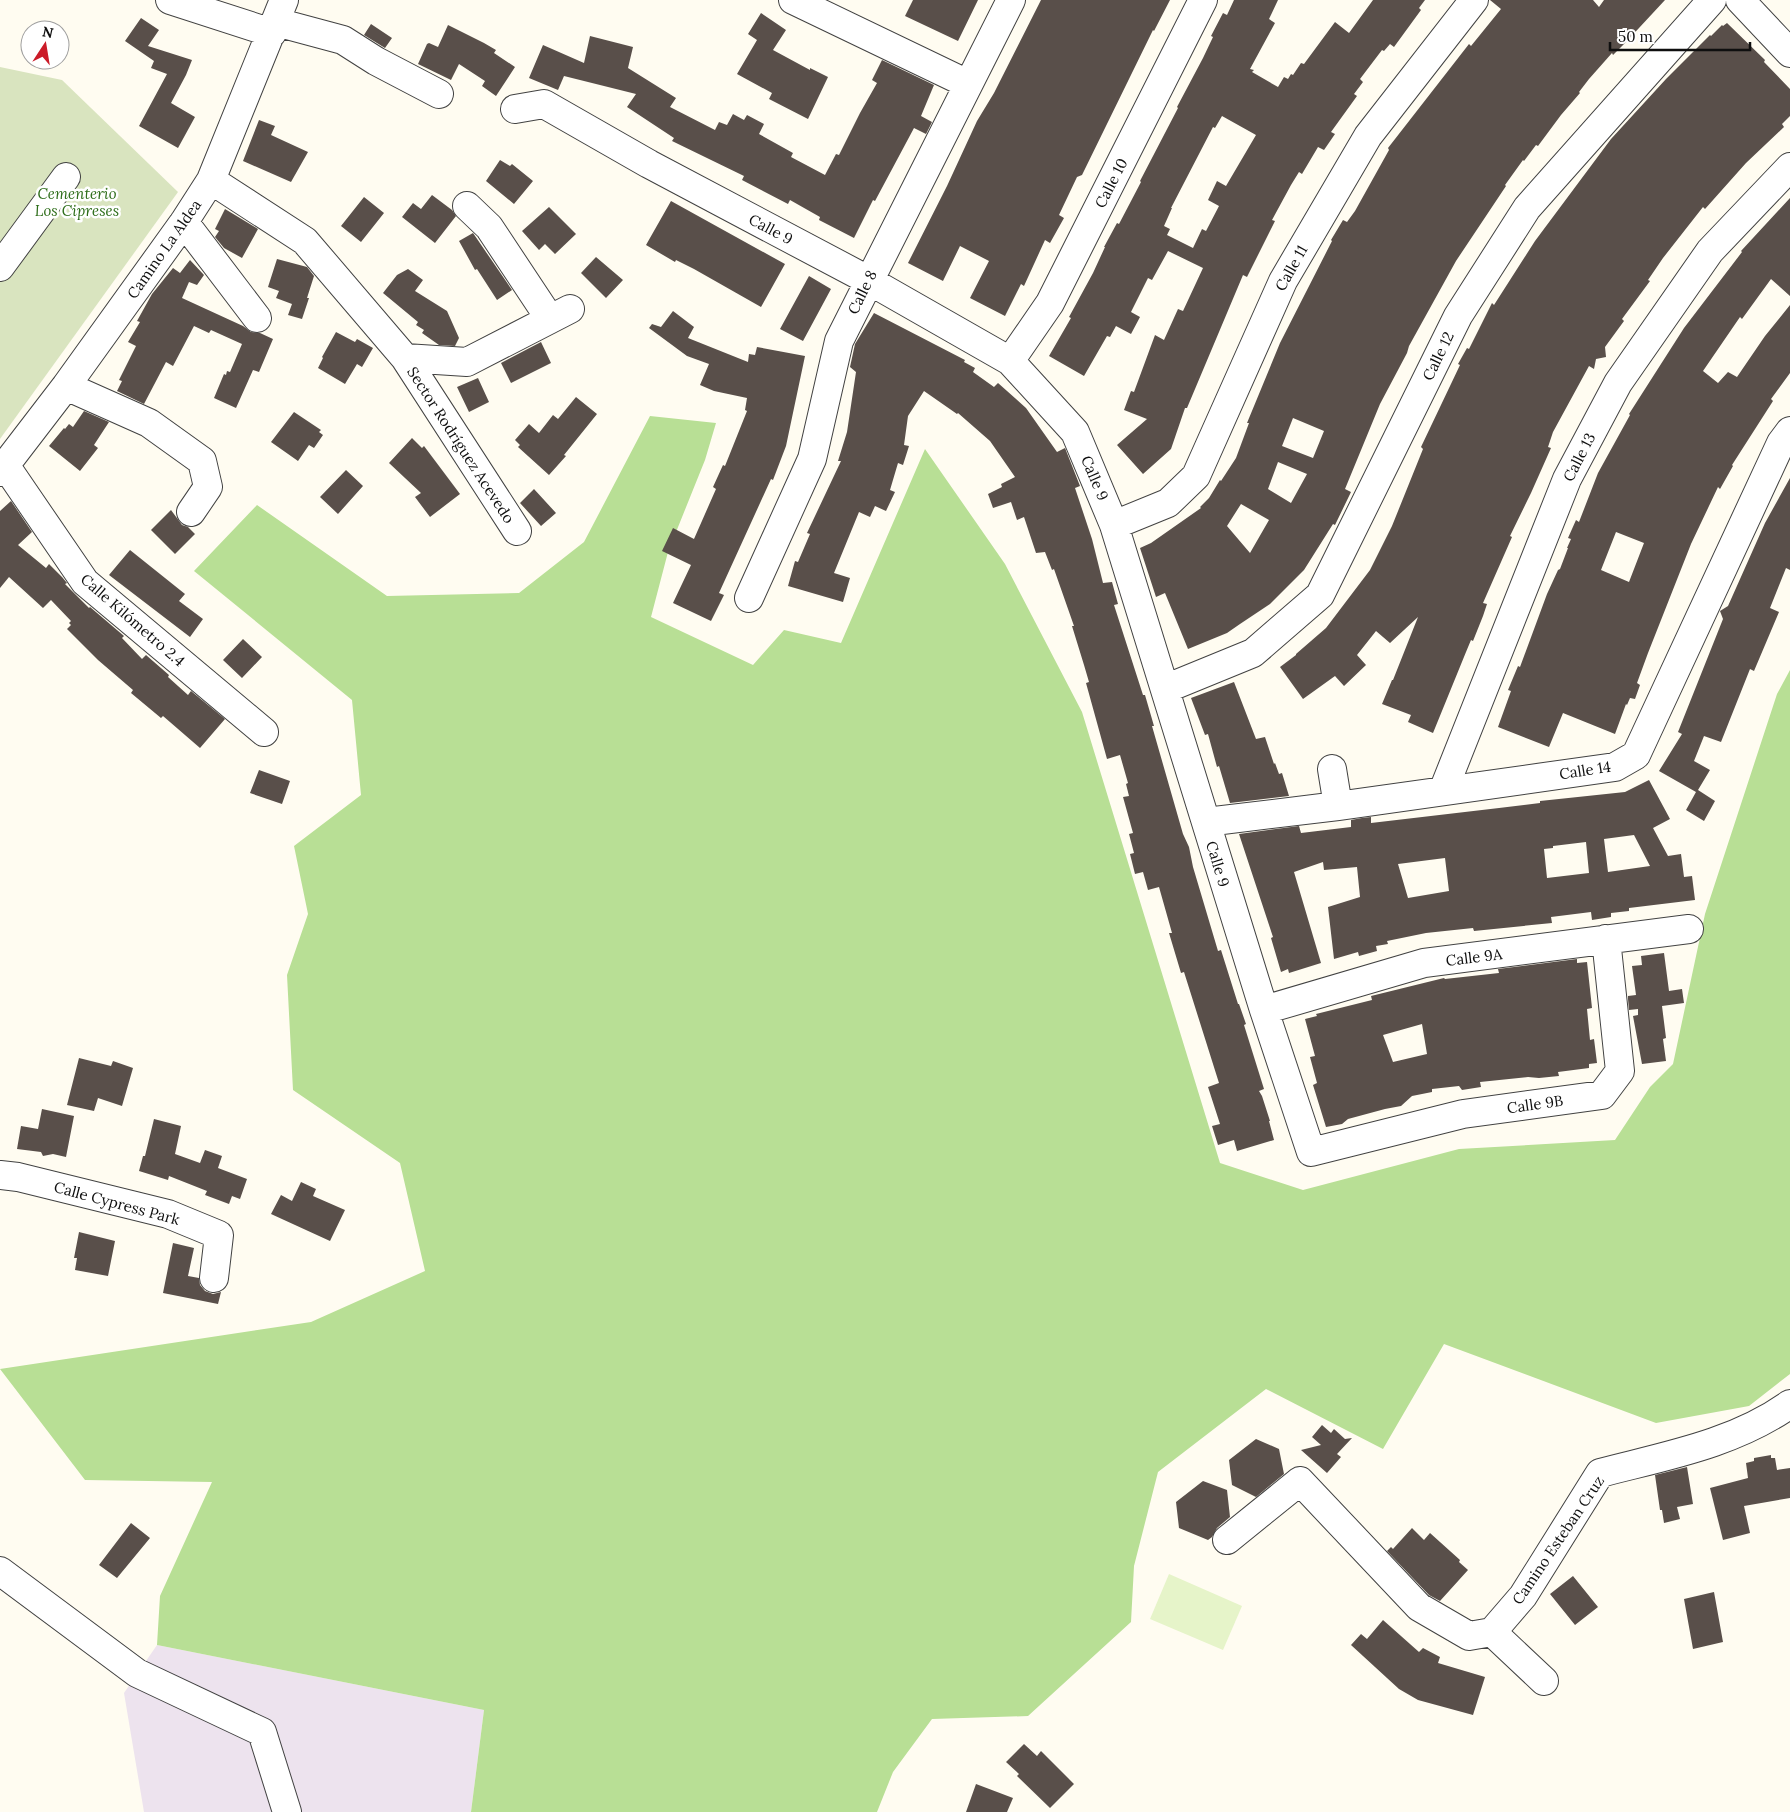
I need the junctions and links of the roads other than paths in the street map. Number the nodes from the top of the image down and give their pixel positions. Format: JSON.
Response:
{"nodes":[{"id":1,"x":170,"y":0,"type":"edge"},
{"id":2,"x":793,"y":0,"type":"edge"},
{"id":3,"x":1011,"y":0,"type":"edge"},
{"id":4,"x":1203,"y":0,"type":"edge"},
{"id":5,"x":1474,"y":0,"type":"edge"},
{"id":6,"x":1712,"y":0,"type":"edge"},
{"id":7,"x":1740,"y":0,"type":"edge"},
{"id":8,"x":278,"y":18,"type":"edge"},
{"id":9,"x":1790,"y":53,"type":"edge"},
{"id":10,"x":968,"y":84,"type":"junction"},
{"id":11,"x":439,"y":94,"type":"dead end"},
{"id":12,"x":515,"y":109,"type":"dead end"},
{"id":13,"x":1790,"y":167,"type":"edge"},
{"id":14,"x":66,"y":177,"type":"dead end"},
{"id":15,"x":211,"y":180,"type":"junction"},
{"id":16,"x":468,"y":206,"type":"dead end"},
{"id":17,"x":184,"y":222,"type":"junction"},
{"id":18,"x":0,"y":266,"type":"edge"},
{"id":19,"x":868,"y":280,"type":"junction"},
{"id":20,"x":257,"y":318,"type":"dead end"},
{"id":21,"x":405,"y":358,"type":"junction"},
{"id":22,"x":1010,"y":361,"type":"junction"},
{"id":23,"x":66,"y":386,"type":"junction"},
{"id":24,"x":1790,"y":431,"type":"edge"},
{"id":25,"x":3,"y":468,"type":"edge"},
{"id":26,"x":191,"y":512,"type":"dead end"},
{"id":27,"x":1114,"y":525,"type":"junction"},
{"id":28,"x":516,"y":531,"type":"dead end"},
{"id":29,"x":749,"y":598,"type":"dead end"},
{"id":30,"x":1165,"y":690,"type":"junction"},
{"id":31,"x":264,"y":732,"type":"dead end"},
{"id":32,"x":1332,"y":768,"type":"dead end"},
{"id":33,"x":1443,"y":791,"type":"junction"},
{"id":34,"x":1338,"y":806,"type":"junction"},
{"id":35,"x":1206,"y":822,"type":"junction"},
{"id":36,"x":1689,"y":928,"type":"dead end"},
{"id":37,"x":1606,"y":940,"type":"junction"},
{"id":38,"x":1264,"y":1010,"type":"junction"},
{"id":39,"x":1312,"y":1152,"type":"joint"},
{"id":40,"x":0,"y":1174,"type":"edge"},
{"id":41,"x":214,"y":1278,"type":"dead end"},
{"id":42,"x":1790,"y":1404,"type":"edge"},
{"id":43,"x":1227,"y":1540,"type":"dead end"},
{"id":44,"x":0,"y":1570,"type":"edge"},
{"id":45,"x":1492,"y":1632,"type":"junction"},
{"id":46,"x":1544,"y":1681,"type":"dead end"},
{"id":47,"x":287,"y":1812,"type":"edge"}],
"edges":[{"from":1,"to":8,"type":"street"},
{"from":2,"to":10,"type":"street"},
{"from":3,"to":10,"type":"street","name":"Calle 8"},
{"from":4,"to":22,"type":"street","name":"Calle 10"},
{"from":5,"to":27,"type":"street","name":"Calle 11"},
{"from":6,"to":30,"type":"street","name":"Calle 12"},
{"from":7,"to":9,"type":"street"},
{"from":8,"to":11,"type":"street"},
{"from":8,"to":15,"type":"street","name":"Camino La Aldea"},
{"from":10,"to":19,"type":"street","name":"Calle 8"},
{"from":12,"to":19,"type":"street","name":"Calle 9"},
{"from":13,"to":33,"type":"street","name":"Calle 13"},
{"from":14,"to":18,"type":"street"},
{"from":15,"to":17,"type":"street","name":"Camino La Aldea"},
{"from":15,"to":21,"type":"street","name":"Sector Rodríguez Acevedo"},
{"from":16,"to":21,"type":"street","name":"Sector Rodríguez Acevedo"},
{"from":17,"to":20,"type":"street"},
{"from":17,"to":23,"type":"street","name":"Camino La Aldea"},
{"from":19,"to":22,"type":"street","name":"Calle 9"},
{"from":19,"to":29,"type":"street","name":"Calle 8"},
{"from":21,"to":28,"type":"street","name":"Sector Rodríguez Acevedo"},
{"from":22,"to":27,"type":"street","name":"Calle 9"},
{"from":23,"to":25,"type":"street","name":"Camino La Aldea"},
{"from":23,"to":26,"type":"street"},
{"from":24,"to":33,"type":"street","name":"Calle 14"},
{"from":25,"to":31,"type":"street","name":"Calle Kilómetro 2.4"},
{"from":27,"to":30,"type":"street","name":"Calle 9"},
{"from":30,"to":35,"type":"street","name":"Calle 9"},
{"from":32,"to":34,"type":"street"},
{"from":33,"to":34,"type":"street","name":"Calle 14"},
{"from":34,"to":35,"type":"street","name":"Calle 14"},
{"from":35,"to":38,"type":"street","name":"Calle 9"},
{"from":36,"to":37,"type":"street","name":"Calle 9A"},
{"from":37,"to":38,"type":"street","name":"Calle 9A"},
{"from":37,"to":39,"type":"street","name":"Calle 9B"},
{"from":38,"to":39,"type":"street","name":"Calle 9"},
{"from":40,"to":41,"type":"street","name":"Calle Cypress Park"},
{"from":42,"to":45,"type":"street","name":"Camino Esteban Cruz"},
{"from":43,"to":45,"type":"street"},
{"from":44,"to":47,"type":"street"},
{"from":45,"to":46,"type":"street"}]}
